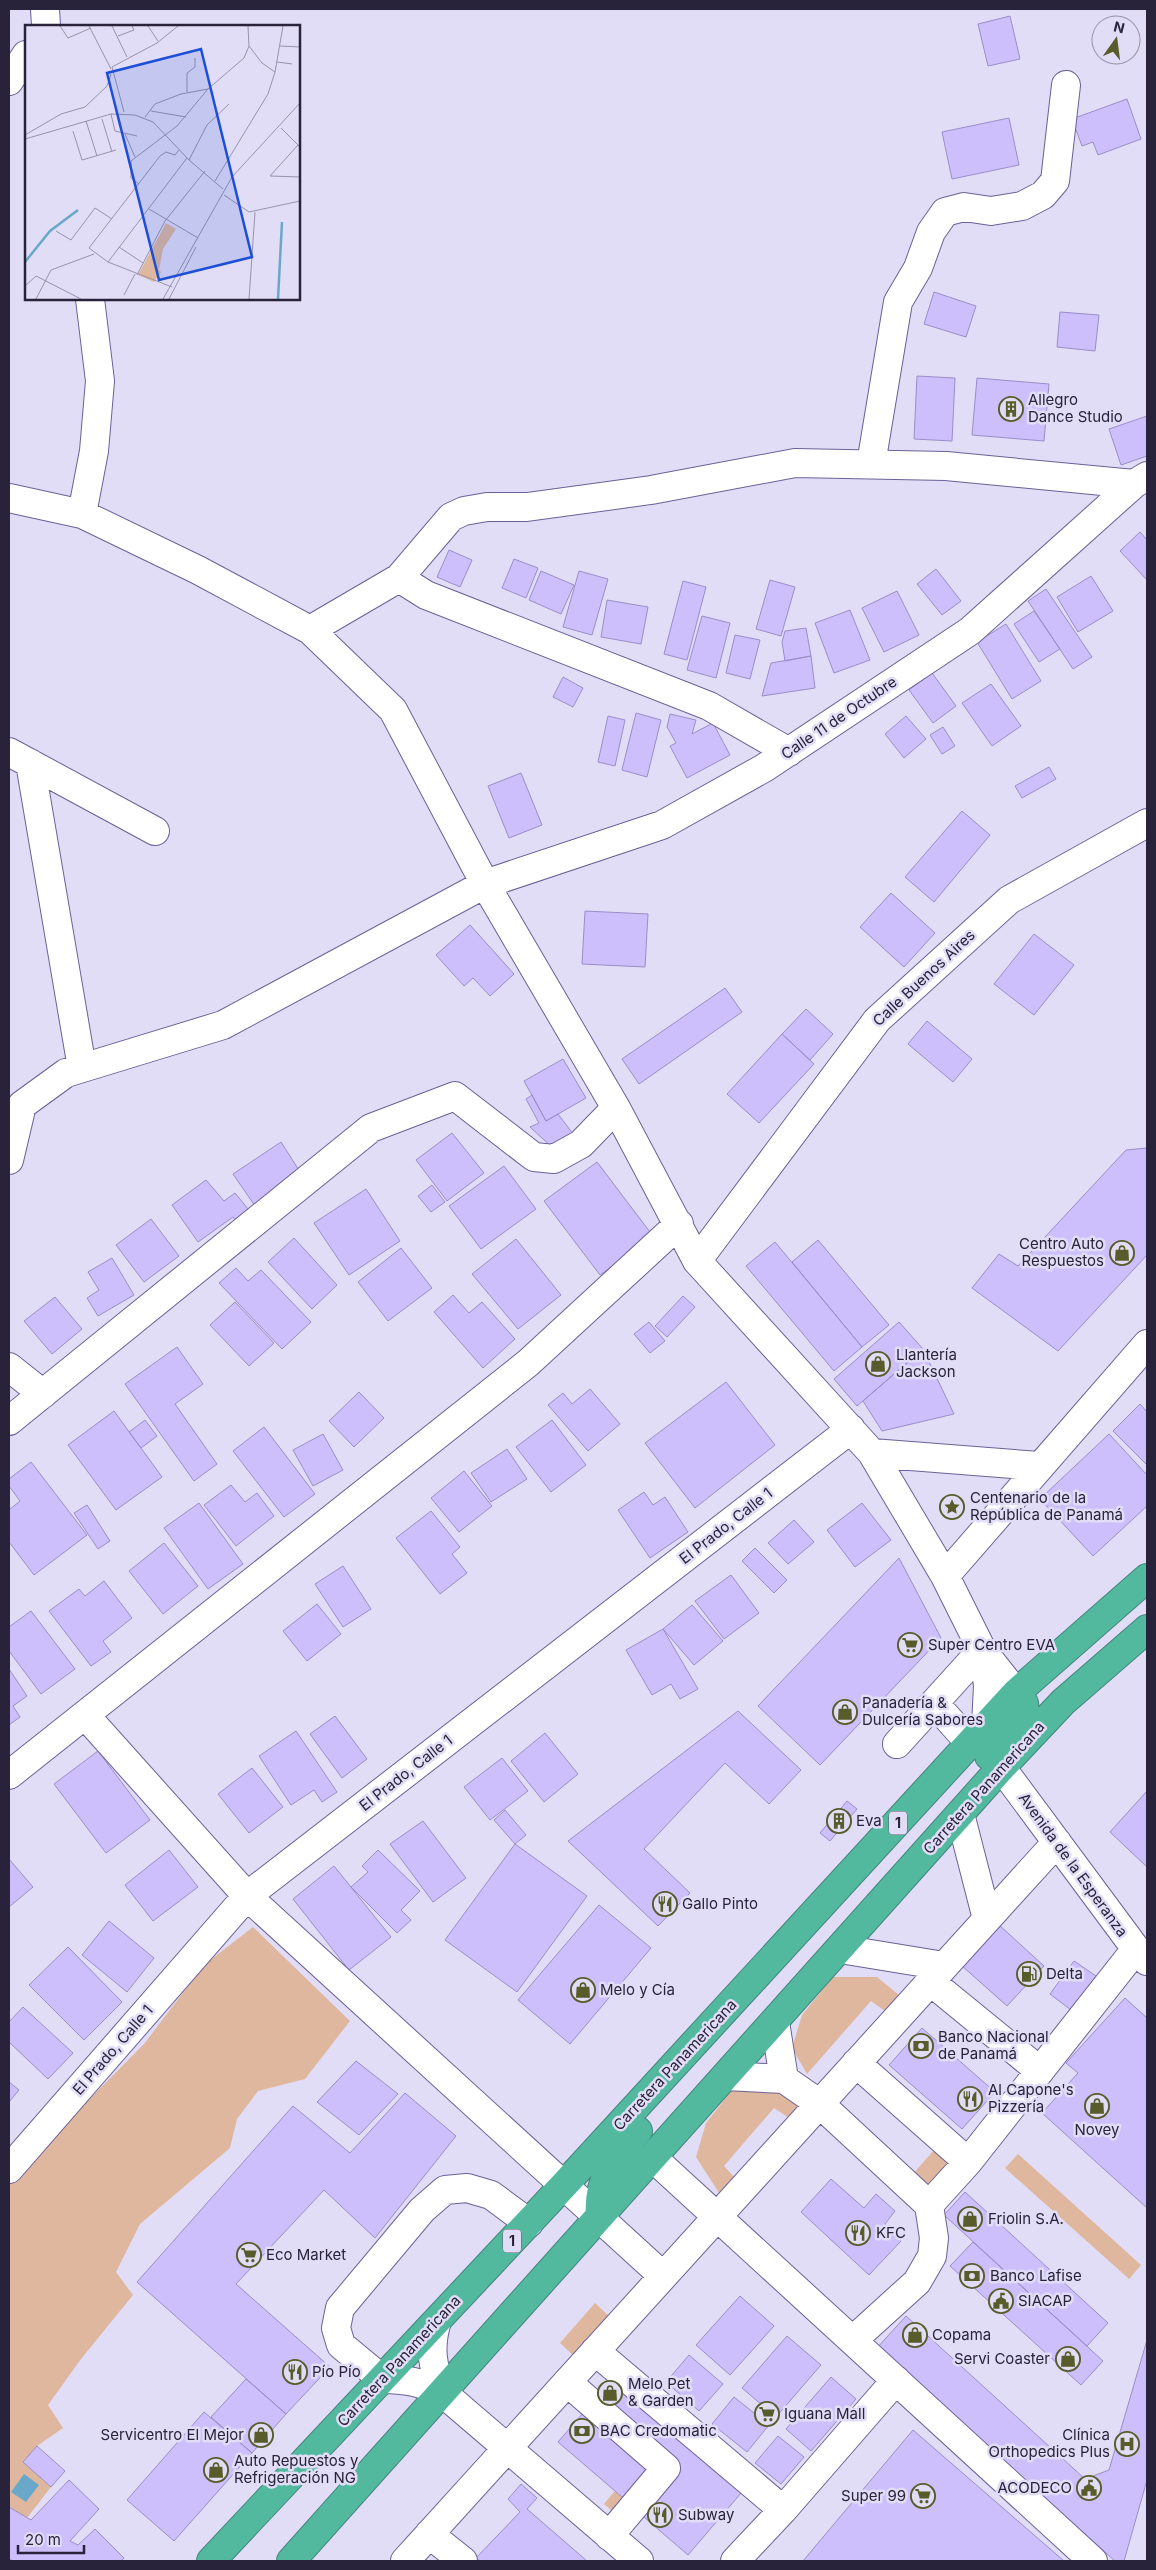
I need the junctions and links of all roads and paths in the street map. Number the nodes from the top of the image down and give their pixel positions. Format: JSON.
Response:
{"nodes":[{"id":1,"x":45,"y":9,"type":"edge"},
{"id":2,"x":46,"y":25,"type":"edge"},
{"id":3,"x":25,"y":57,"type":"edge"},
{"id":4,"x":9,"y":81,"type":"edge"},
{"id":5,"x":1066,"y":85,"type":"dead end"},
{"id":6,"x":90,"y":300,"type":"edge"},
{"id":7,"x":871,"y":464,"type":"junction"},
{"id":8,"x":1141,"y":480,"type":"edge"},
{"id":9,"x":9,"y":498,"type":"edge"},
{"id":10,"x":82,"y":514,"type":"junction"},
{"id":11,"x":399,"y":578,"type":"junction"},
{"id":12,"x":310,"y":630,"type":"junction"},
{"id":13,"x":789,"y":752,"type":"junction"},
{"id":14,"x":19,"y":758,"type":"edge"},
{"id":15,"x":1147,"y":823,"type":"edge"},
{"id":16,"x":155,"y":831,"type":"dead end"},
{"id":17,"x":485,"y":884,"type":"junction"},
{"id":18,"x":82,"y":1068,"type":"junction"},
{"id":19,"x":616,"y":1108,"type":"junction"},
{"id":20,"x":9,"y":1160,"type":"edge"},
{"id":21,"x":679,"y":1224,"type":"junction"},
{"id":22,"x":697,"y":1261,"type":"junction"},
{"id":23,"x":1147,"y":1344,"type":"edge"},
{"id":24,"x":9,"y":1367,"type":"edge"},
{"id":25,"x":43,"y":1394,"type":"junction"},
{"id":26,"x":9,"y":1421,"type":"edge"},
{"id":27,"x":851,"y":1429,"type":"junction"},
{"id":28,"x":872,"y":1453,"type":"junction"},
{"id":29,"x":1039,"y":1466,"type":"junction"},
{"id":30,"x":945,"y":1576,"type":"junction"},
{"id":31,"x":1147,"y":1578,"type":"edge"},
{"id":32,"x":1147,"y":1629,"type":"edge"},
{"id":33,"x":982,"y":1650,"type":"junction"},
{"id":34,"x":1016,"y":1694,"type":"junction"},
{"id":35,"x":934,"y":1703,"type":"junction"},
{"id":36,"x":85,"y":1714,"type":"junction"},
{"id":37,"x":979,"y":1735,"type":"junction"},
{"id":38,"x":897,"y":1744,"type":"dead end"},
{"id":39,"x":1001,"y":1767,"type":"junction"},
{"id":40,"x":9,"y":1775,"type":"edge"},
{"id":41,"x":962,"y":1812,"type":"junction"},
{"id":42,"x":1057,"y":1842,"type":"junction"},
{"id":43,"x":247,"y":1896,"type":"junction"},
{"id":44,"x":810,"y":1919,"type":"junction"},
{"id":45,"x":986,"y":1919,"type":"junction"},
{"id":46,"x":840,"y":1949,"type":"junction"},
{"id":47,"x":1141,"y":1955,"type":"edge"},
{"id":48,"x":938,"y":1974,"type":"junction"},
{"id":49,"x":775,"y":2022,"type":"junction"},
{"id":50,"x":856,"y":2063,"type":"junction"},
{"id":51,"x":1040,"y":2071,"type":"junction"},
{"id":52,"x":726,"y":2076,"type":"junction"},
{"id":53,"x":784,"y":2079,"type":"junction"},
{"id":54,"x":820,"y":2104,"type":"junction"},
{"id":55,"x":653,"y":2158,"type":"junction"},
{"id":56,"x":968,"y":2162,"type":"junction"},
{"id":57,"x":9,"y":2168,"type":"edge"},
{"id":58,"x":564,"y":2185,"type":"junction"},
{"id":59,"x":929,"y":2206,"type":"junction"},
{"id":60,"x":600,"y":2216,"type":"junction"},
{"id":61,"x":717,"y":2217,"type":"junction"},
{"id":62,"x":529,"y":2223,"type":"junction"},
{"id":63,"x":664,"y":2276,"type":"junction"},
{"id":64,"x":437,"y":2321,"type":"junction"},
{"id":65,"x":853,"y":2340,"type":"junction"},
{"id":66,"x":595,"y":2352,"type":"junction"},
{"id":67,"x":382,"y":2379,"type":"junction"},
{"id":68,"x":896,"y":2380,"type":"junction"},
{"id":69,"x":567,"y":2382,"type":"junction"},
{"id":70,"x":443,"y":2393,"type":"junction"},
{"id":71,"x":508,"y":2448,"type":"junction"},
{"id":72,"x":783,"y":2510,"type":"junction"},
{"id":73,"x":430,"y":2534,"type":"junction"},
{"id":74,"x":610,"y":2536,"type":"junction"},
{"id":75,"x":298,"y":2559,"type":"edge"},
{"id":76,"x":211,"y":2561,"type":"edge"},
{"id":77,"x":405,"y":2561,"type":"edge"},
{"id":78,"x":463,"y":2561,"type":"edge"},
{"id":79,"x":639,"y":2561,"type":"edge"},
{"id":80,"x":735,"y":2561,"type":"edge"},
{"id":81,"x":1093,"y":2561,"type":"edge"}],
"edges":[{"from":1,"to":2,"type":"street"},
{"from":3,"to":4,"type":"street"},
{"from":5,"to":7,"type":"street"},
{"from":6,"to":10,"type":"street"},
{"from":7,"to":8,"type":"street"},
{"from":7,"to":11,"type":"street"},
{"from":8,"to":13,"type":"street","name":"Calle 11 de Octubre"},
{"from":9,"to":10,"type":"street"},
{"from":10,"to":12,"type":"street"},
{"from":11,"to":12,"type":"street"},
{"from":11,"to":13,"type":"street"},
{"from":12,"to":17,"type":"street"},
{"from":13,"to":17,"type":"street","name":"Calle 11 de Octubre"},
{"from":14,"to":16,"type":"street"},
{"from":14,"to":18,"type":"street"},
{"from":15,"to":22,"type":"street","name":"Calle Buenos Aires"},
{"from":17,"to":18,"type":"street","name":"Calle 11 de Octubre"},
{"from":17,"to":19,"type":"street"},
{"from":18,"to":20,"type":"street","name":"Calle 11 de Octubre"},
{"from":19,"to":21,"type":"street"},
{"from":19,"to":25,"type":"street"},
{"from":21,"to":22,"type":"street"},
{"from":21,"to":36,"type":"street"},
{"from":22,"to":27,"type":"street"},
{"from":23,"to":29,"type":"street"},
{"from":24,"to":25,"type":"street"},
{"from":25,"to":26,"type":"street"},
{"from":27,"to":28,"type":"street"},
{"from":27,"to":43,"type":"street","name":"El Prado, Calle 1"},
{"from":28,"to":29,"type":"street"},
{"from":28,"to":30,"type":"street"},
{"from":29,"to":30,"type":"street"},
{"from":30,"to":33,"type":"street"},
{"from":31,"to":34,"type":"highway","name":"Carretera Panamericana","number":"1"},
{"from":32,"to":39,"type":"highway","name":"Carretera Panamericana"},
{"from":33,"to":34,"type":"street"},
{"from":33,"to":35,"type":"street"},
{"from":33,"to":37,"type":"street"},
{"from":34,"to":37,"type":"highway","name":"Carretera Panamericana","number":"1"},
{"from":34,"to":41,"type":"highway"},
{"from":35,"to":37,"type":"street"},
{"from":35,"to":38,"type":"street"},
{"from":36,"to":40,"type":"street"},
{"from":36,"to":43,"type":"street"},
{"from":37,"to":44,"type":"highway","name":"Carretera Panamericana","number":"1"},
{"from":39,"to":41,"type":"highway","name":"Carretera Panamericana"},
{"from":39,"to":42,"type":"street","name":"Avenida de la Esperanza"},
{"from":41,"to":45,"type":"street"},
{"from":41,"to":46,"type":"highway","name":"Carretera Panamericana"},
{"from":42,"to":45,"type":"street"},
{"from":42,"to":47,"type":"street","name":"Avenida de la Esperanza"},
{"from":43,"to":57,"type":"street","name":"El Prado, Calle 1"},
{"from":43,"to":58,"type":"street"},
{"from":44,"to":58,"type":"highway","name":"Carretera Panamericana","number":"1"},
{"from":44,"to":60,"type":"highway","number":"1"},
{"from":45,"to":48,"type":"street"},
{"from":46,"to":48,"type":"street"},
{"from":46,"to":49,"type":"highway","name":"Carretera Panamericana"},
{"from":47,"to":51,"type":"street"},
{"from":48,"to":50,"type":"street"},
{"from":48,"to":51,"type":"street"},
{"from":49,"to":52,"type":"highway","name":"Carretera Panamericana"},
{"from":49,"to":53,"type":"street"},
{"from":50,"to":54,"type":"street"},
{"from":50,"to":56,"type":"street"},
{"from":51,"to":56,"type":"street"},
{"from":52,"to":53,"type":"street"},
{"from":52,"to":55,"type":"highway","name":"Carretera Panamericana"},
{"from":53,"to":54,"type":"street"},
{"from":54,"to":59,"type":"street"},
{"from":54,"to":61,"type":"street"},
{"from":55,"to":60,"type":"highway","name":"Carretera Panamericana"},
{"from":55,"to":61,"type":"street"},
{"from":56,"to":59,"type":"street"},
{"from":58,"to":60,"type":"street"},
{"from":58,"to":62,"type":"highway","name":"Carretera Panamericana","number":"1"},
{"from":59,"to":65,"type":"street"},
{"from":60,"to":63,"type":"street"},
{"from":60,"to":70,"type":"highway","name":"Carretera Panamericana"},
{"from":61,"to":63,"type":"street"},
{"from":61,"to":65,"type":"street"},
{"from":62,"to":64,"type":"highway","name":"Carretera Panamericana","number":"1"},
{"from":62,"to":67,"type":"street"},
{"from":63,"to":66,"type":"street"},
{"from":64,"to":67,"type":"highway","name":"Carretera Panamericana","number":"1"},
{"from":64,"to":70,"type":"street"},
{"from":65,"to":68,"type":"street"},
{"from":66,"to":69,"type":"street"},
{"from":66,"to":72,"type":"street"},
{"from":67,"to":70,"type":"street"},
{"from":67,"to":76,"type":"highway","name":"Carretera Panamericana","number":"1"},
{"from":68,"to":72,"type":"street"},
{"from":68,"to":81,"type":"street"},
{"from":69,"to":71,"type":"street"},
{"from":69,"to":74,"type":"street"},
{"from":70,"to":71,"type":"street"},
{"from":70,"to":75,"type":"highway","name":"Carretera Panamericana"},
{"from":71,"to":73,"type":"street"},
{"from":71,"to":74,"type":"street"},
{"from":72,"to":80,"type":"street"},
{"from":73,"to":77,"type":"street"},
{"from":73,"to":78,"type":"street"},
{"from":74,"to":79,"type":"street"}]}
